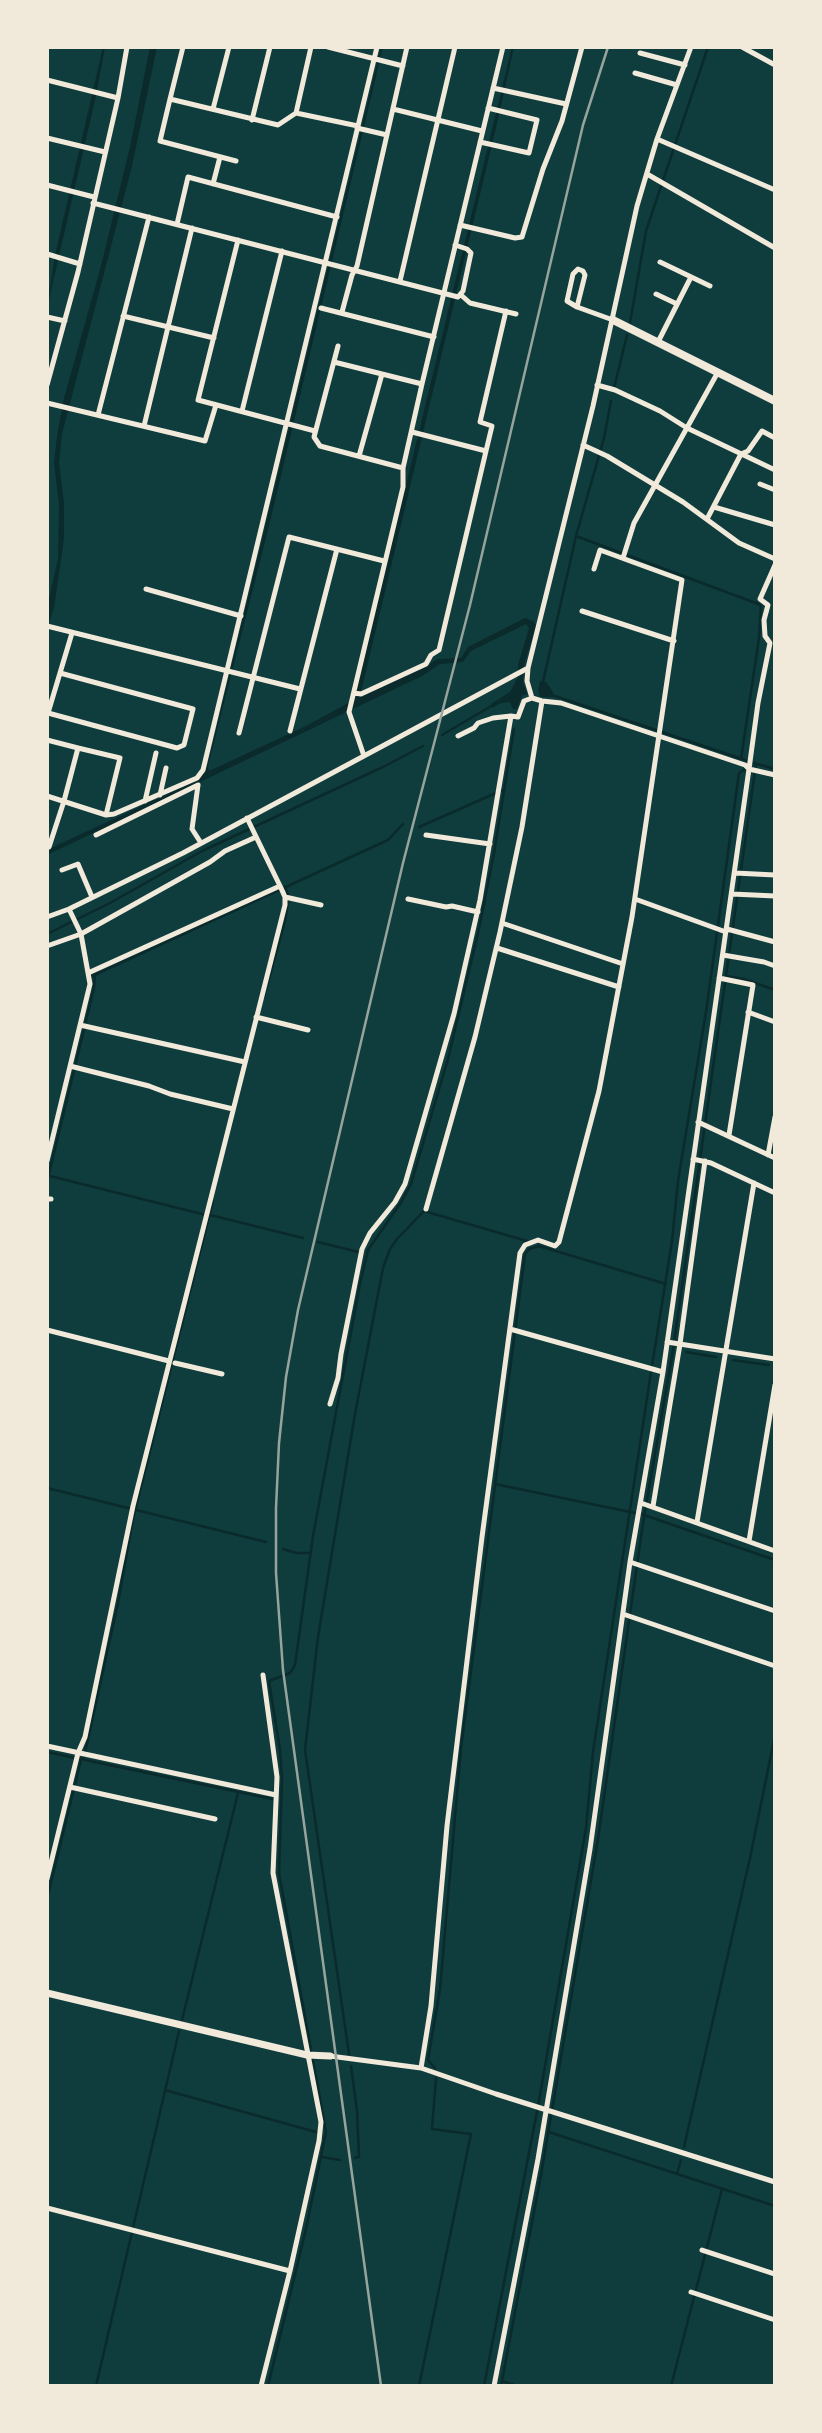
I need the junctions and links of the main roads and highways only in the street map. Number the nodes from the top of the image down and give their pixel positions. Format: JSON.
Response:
{"nodes":[{"id":1,"x":613,"y":320,"type":"road end"},
{"id":2,"x":775,"y":401,"type":"edge"}],
"edges":[{"from":1,"to":2,"type":"main road"}]}
